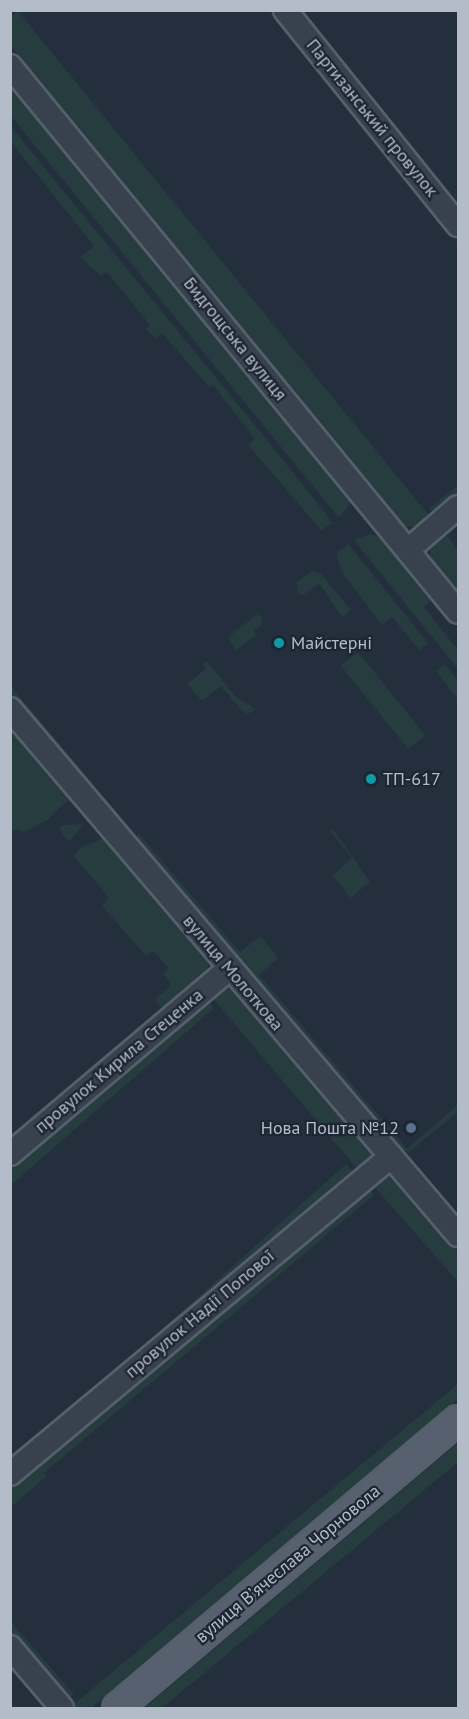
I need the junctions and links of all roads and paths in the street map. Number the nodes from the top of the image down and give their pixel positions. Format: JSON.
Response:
{"nodes":[{"id":1,"x":285,"y":10,"type":"edge"},
{"id":2,"x":10,"y":66,"type":"edge"},
{"id":3,"x":459,"y":225,"type":"edge"},
{"id":4,"x":459,"y":507,"type":"edge"},
{"id":5,"x":408,"y":550,"type":"junction"},
{"id":6,"x":459,"y":612,"type":"edge"},
{"id":7,"x":10,"y":709,"type":"edge"},
{"id":8,"x":229,"y":969,"type":"junction"},
{"id":9,"x":10,"y":1154,"type":"edge"},
{"id":10,"x":391,"y":1157,"type":"junction"},
{"id":11,"x":459,"y":1235,"type":"edge"},
{"id":12,"x":459,"y":1420,"type":"edge"},
{"id":13,"x":10,"y":1474,"type":"edge"},
{"id":14,"x":10,"y":1647,"type":"edge"},
{"id":15,"x":63,"y":1708,"type":"edge"},
{"id":16,"x":117,"y":1708,"type":"edge"}],
"edges":[{"from":1,"to":3,"type":"street","name":"Партизанський провулок"},
{"from":2,"to":5,"type":"street","name":"Бидгощська вулиця"},
{"from":4,"to":5,"type":"street"},
{"from":5,"to":6,"type":"street","name":"Бидгощська вулиця"},
{"from":7,"to":8,"type":"street","name":"вулиця Молоткова"},
{"from":8,"to":9,"type":"street","name":"провулок Кирила Стеценка"},
{"from":8,"to":10,"type":"street","name":"вулиця Молоткова"},
{"from":10,"to":11,"type":"street","name":"вулиця Молоткова"},
{"from":10,"to":13,"type":"street","name":"провулок Надії Попової"},
{"from":12,"to":16,"type":"main road","name":"вулиця Вʼячеслава Чорновола"},
{"from":14,"to":15,"type":"street"}]}
